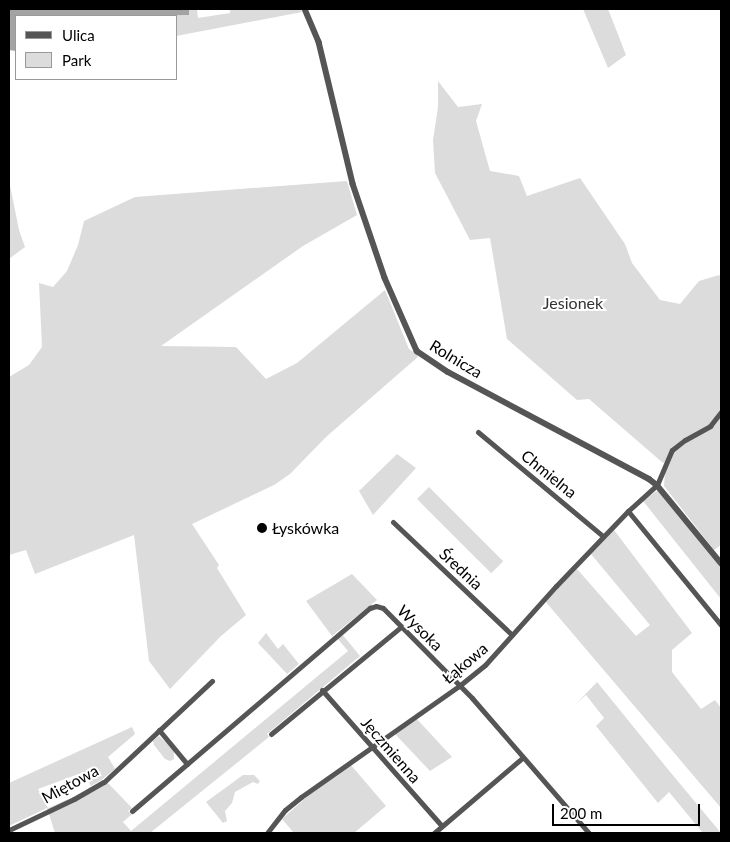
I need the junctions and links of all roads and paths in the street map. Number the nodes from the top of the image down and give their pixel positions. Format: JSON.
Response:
{"nodes":[{"id":1,"x":305,"y":9,"type":"edge"},
{"id":2,"x":721,"y":412,"type":"edge"},
{"id":3,"x":478,"y":432,"type":"dead end"},
{"id":4,"x":657,"y":485,"type":"junction"},
{"id":5,"x":628,"y":511,"type":"junction"},
{"id":6,"x":392,"y":522,"type":"dead end"},
{"id":7,"x":604,"y":536,"type":"junction"},
{"id":8,"x":721,"y":563,"type":"edge"},
{"id":9,"x":721,"y":625,"type":"edge"},
{"id":10,"x":401,"y":627,"type":"junction"},
{"id":11,"x":512,"y":635,"type":"junction"},
{"id":12,"x":212,"y":680,"type":"dead end"},
{"id":13,"x":459,"y":686,"type":"junction"},
{"id":14,"x":322,"y":690,"type":"junction"},
{"id":15,"x":159,"y":730,"type":"junction"},
{"id":16,"x":271,"y":734,"type":"dead end"},
{"id":17,"x":371,"y":746,"type":"junction"},
{"id":18,"x":522,"y":758,"type":"junction"},
{"id":19,"x":187,"y":764,"type":"junction"},
{"id":20,"x":132,"y":811,"type":"dead end"},
{"id":21,"x":442,"y":826,"type":"junction"},
{"id":22,"x":9,"y":830,"type":"edge"},
{"id":23,"x":266,"y":833,"type":"edge"},
{"id":24,"x":434,"y":833,"type":"edge"},
{"id":25,"x":589,"y":833,"type":"edge"}],
"edges":[{"from":1,"to":4,"type":"street","name":"Rolnicza"},
{"from":2,"to":4,"type":"street"},
{"from":3,"to":7,"type":"street","name":"Chmielna"},
{"from":4,"to":5,"type":"street","name":"Łąkowa"},
{"from":4,"to":8,"type":"street","name":"Rolnicza"},
{"from":5,"to":7,"type":"street","name":"Łąkowa"},
{"from":5,"to":9,"type":"street"},
{"from":6,"to":11,"type":"street","name":"Średnia"},
{"from":7,"to":11,"type":"street","name":"Łąkowa"},
{"from":10,"to":13,"type":"street","name":"Wysoka"},
{"from":10,"to":14,"type":"street"},
{"from":10,"to":19,"type":"street","name":"Wysoka"},
{"from":11,"to":13,"type":"street","name":"Łąkowa"},
{"from":12,"to":15,"type":"street","name":"Miętowa"},
{"from":13,"to":17,"type":"street","name":"Łąkowa"},
{"from":13,"to":18,"type":"street","name":"Wysoka"},
{"from":14,"to":16,"type":"street"},
{"from":14,"to":17,"type":"street","name":"Jęczmienna"},
{"from":15,"to":19,"type":"street"},
{"from":15,"to":22,"type":"street","name":"Miętowa"},
{"from":17,"to":21,"type":"street","name":"Jęczmienna"},
{"from":17,"to":23,"type":"street","name":"Łąkowa"},
{"from":18,"to":21,"type":"street"},
{"from":18,"to":25,"type":"street","name":"Wysoka"},
{"from":19,"to":20,"type":"street","name":"Wysoka"},
{"from":21,"to":24,"type":"street"}]}
